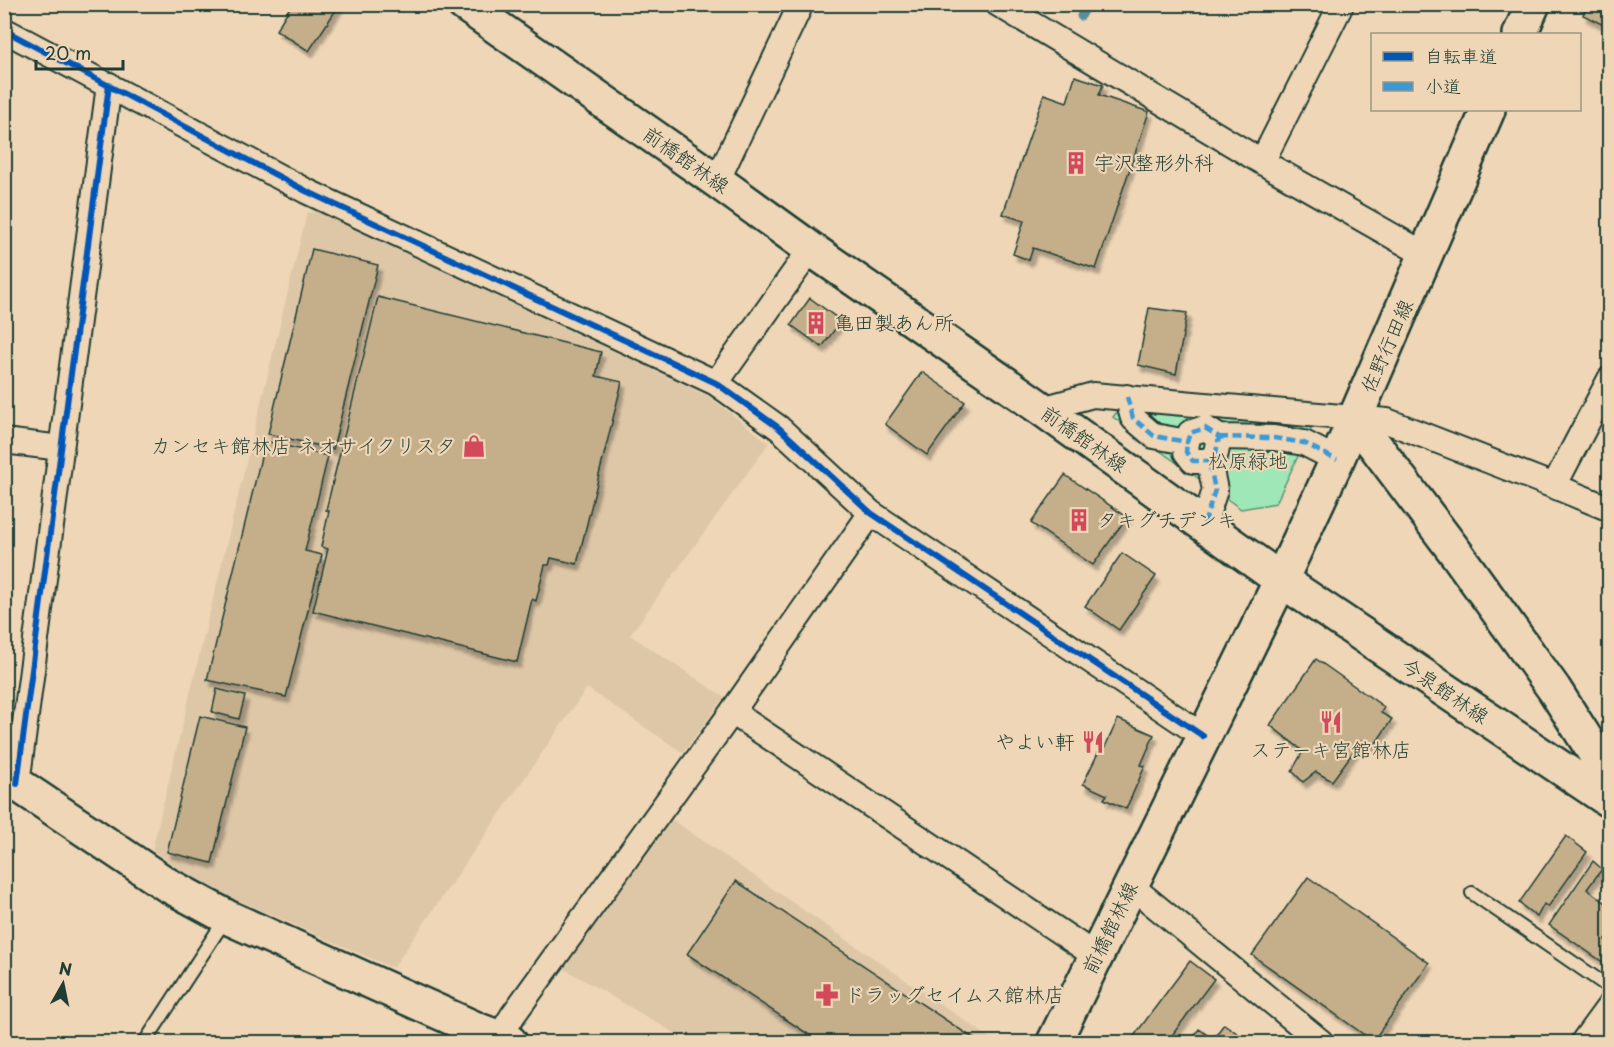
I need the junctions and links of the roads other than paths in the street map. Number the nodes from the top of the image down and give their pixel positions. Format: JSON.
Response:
{"nodes":[{"id":1,"x":464,"y":4,"type":"edge"},
{"id":2,"x":801,"y":4,"type":"edge"},
{"id":3,"x":998,"y":4,"type":"edge"},
{"id":4,"x":1339,"y":4,"type":"edge"},
{"id":5,"x":1533,"y":4,"type":"edge"},
{"id":6,"x":4,"y":30,"type":"edge"},
{"id":7,"x":1520,"y":33,"type":"edge"},
{"id":8,"x":109,"y":85,"type":"junction"},
{"id":9,"x":1488,"y":111,"type":"edge"},
{"id":10,"x":1262,"y":162,"type":"junction"},
{"id":11,"x":717,"y":182,"type":"junction"},
{"id":12,"x":811,"y":249,"type":"junction"},
{"id":13,"x":1426,"y":255,"type":"junction"},
{"id":14,"x":1610,"y":379,"type":"edge"},
{"id":15,"x":716,"y":383,"type":"junction"},
{"id":16,"x":1127,"y":397,"type":"junction"},
{"id":17,"x":1042,"y":409,"type":"junction"},
{"id":18,"x":1355,"y":419,"type":"junction"},
{"id":19,"x":1219,"y":437,"type":"junction"},
{"id":20,"x":4,"y":441,"type":"edge"},
{"id":21,"x":1187,"y":442,"type":"junction"},
{"id":22,"x":61,"y":448,"type":"junction"},
{"id":23,"x":1337,"y":460,"type":"junction"},
{"id":24,"x":1209,"y":461,"type":"junction"},
{"id":25,"x":1554,"y":486,"type":"junction"},
{"id":26,"x":1610,"y":509,"type":"edge"},
{"id":27,"x":871,"y":513,"type":"junction"},
{"id":28,"x":1204,"y":525,"type":"junction"},
{"id":29,"x":1281,"y":580,"type":"junction"},
{"id":30,"x":732,"y":712,"type":"junction"},
{"id":31,"x":1203,"y":736,"type":"junction"},
{"id":32,"x":1610,"y":777,"type":"edge"},
{"id":33,"x":11,"y":783,"type":"edge"},
{"id":34,"x":1610,"y":801,"type":"edge"},
{"id":35,"x":1130,"y":885,"type":"junction"},
{"id":36,"x":1472,"y":893,"type":"dead end"},
{"id":37,"x":227,"y":917,"type":"junction"},
{"id":38,"x":1096,"y":956,"type":"junction"},
{"id":39,"x":1610,"y":988,"type":"edge"},
{"id":40,"x":1610,"y":1005,"type":"edge"},
{"id":41,"x":491,"y":1038,"type":"edge"},
{"id":42,"x":146,"y":1042,"type":"edge"},
{"id":43,"x":1054,"y":1042,"type":"edge"},
{"id":44,"x":1321,"y":1042,"type":"edge"},
{"id":45,"x":1582,"y":1042,"type":"edge"}],
"edges":[{"from":1,"to":11,"type":"main road","name":"前橋館林線"},
{"from":2,"to":11,"type":"street"},
{"from":3,"to":10,"type":"street"},
{"from":4,"to":10,"type":"street"},
{"from":5,"to":7,"type":"main road"},
{"from":6,"to":8,"type":"street"},
{"from":8,"to":15,"type":"street"},
{"from":8,"to":22,"type":"street"},
{"from":9,"to":13,"type":"main road","name":"佐野行田線"},
{"from":10,"to":13,"type":"street"},
{"from":11,"to":12,"type":"main road","name":"前橋館林線"},
{"from":12,"to":15,"type":"street"},
{"from":12,"to":17,"type":"main road","name":"前橋館林線"},
{"from":13,"to":18,"type":"main road","name":"佐野行田線"},
{"from":14,"to":25,"type":"street"},
{"from":15,"to":27,"type":"street"},
{"from":16,"to":17,"type":"street"},
{"from":16,"to":18,"type":"street"},
{"from":16,"to":21,"type":"street"},
{"from":17,"to":28,"type":"main road","name":"前橋館林線"},
{"from":18,"to":23,"type":"main road","name":"佐野行田線"},
{"from":18,"to":25,"type":"street"},
{"from":18,"to":32,"type":"main road"},
{"from":19,"to":21,"type":"street"},
{"from":19,"to":23,"type":"street"},
{"from":19,"to":24,"type":"street"},
{"from":20,"to":22,"type":"street"},
{"from":21,"to":24,"type":"street"},
{"from":22,"to":33,"type":"street"},
{"from":23,"to":29,"type":"main road","name":"佐野行田線"},
{"from":24,"to":28,"type":"street"},
{"from":25,"to":26,"type":"street"},
{"from":27,"to":30,"type":"street"},
{"from":27,"to":31,"type":"street"},
{"from":28,"to":29,"type":"main road","name":"前橋館林線"},
{"from":29,"to":31,"type":"main road","name":"前橋館林線"},
{"from":29,"to":34,"type":"main road","name":"今泉館林線"},
{"from":30,"to":38,"type":"street"},
{"from":30,"to":41,"type":"street"},
{"from":31,"to":35,"type":"main road","name":"前橋館林線"},
{"from":33,"to":37,"type":"main road"},
{"from":35,"to":38,"type":"main road","name":"前橋館林線"},
{"from":35,"to":44,"type":"street"},
{"from":36,"to":39,"type":"lane"},
{"from":37,"to":41,"type":"main road"},
{"from":37,"to":42,"type":"lane"},
{"from":38,"to":43,"type":"main road","name":"前橋館林線"},
{"from":40,"to":45,"type":"street"}]}
